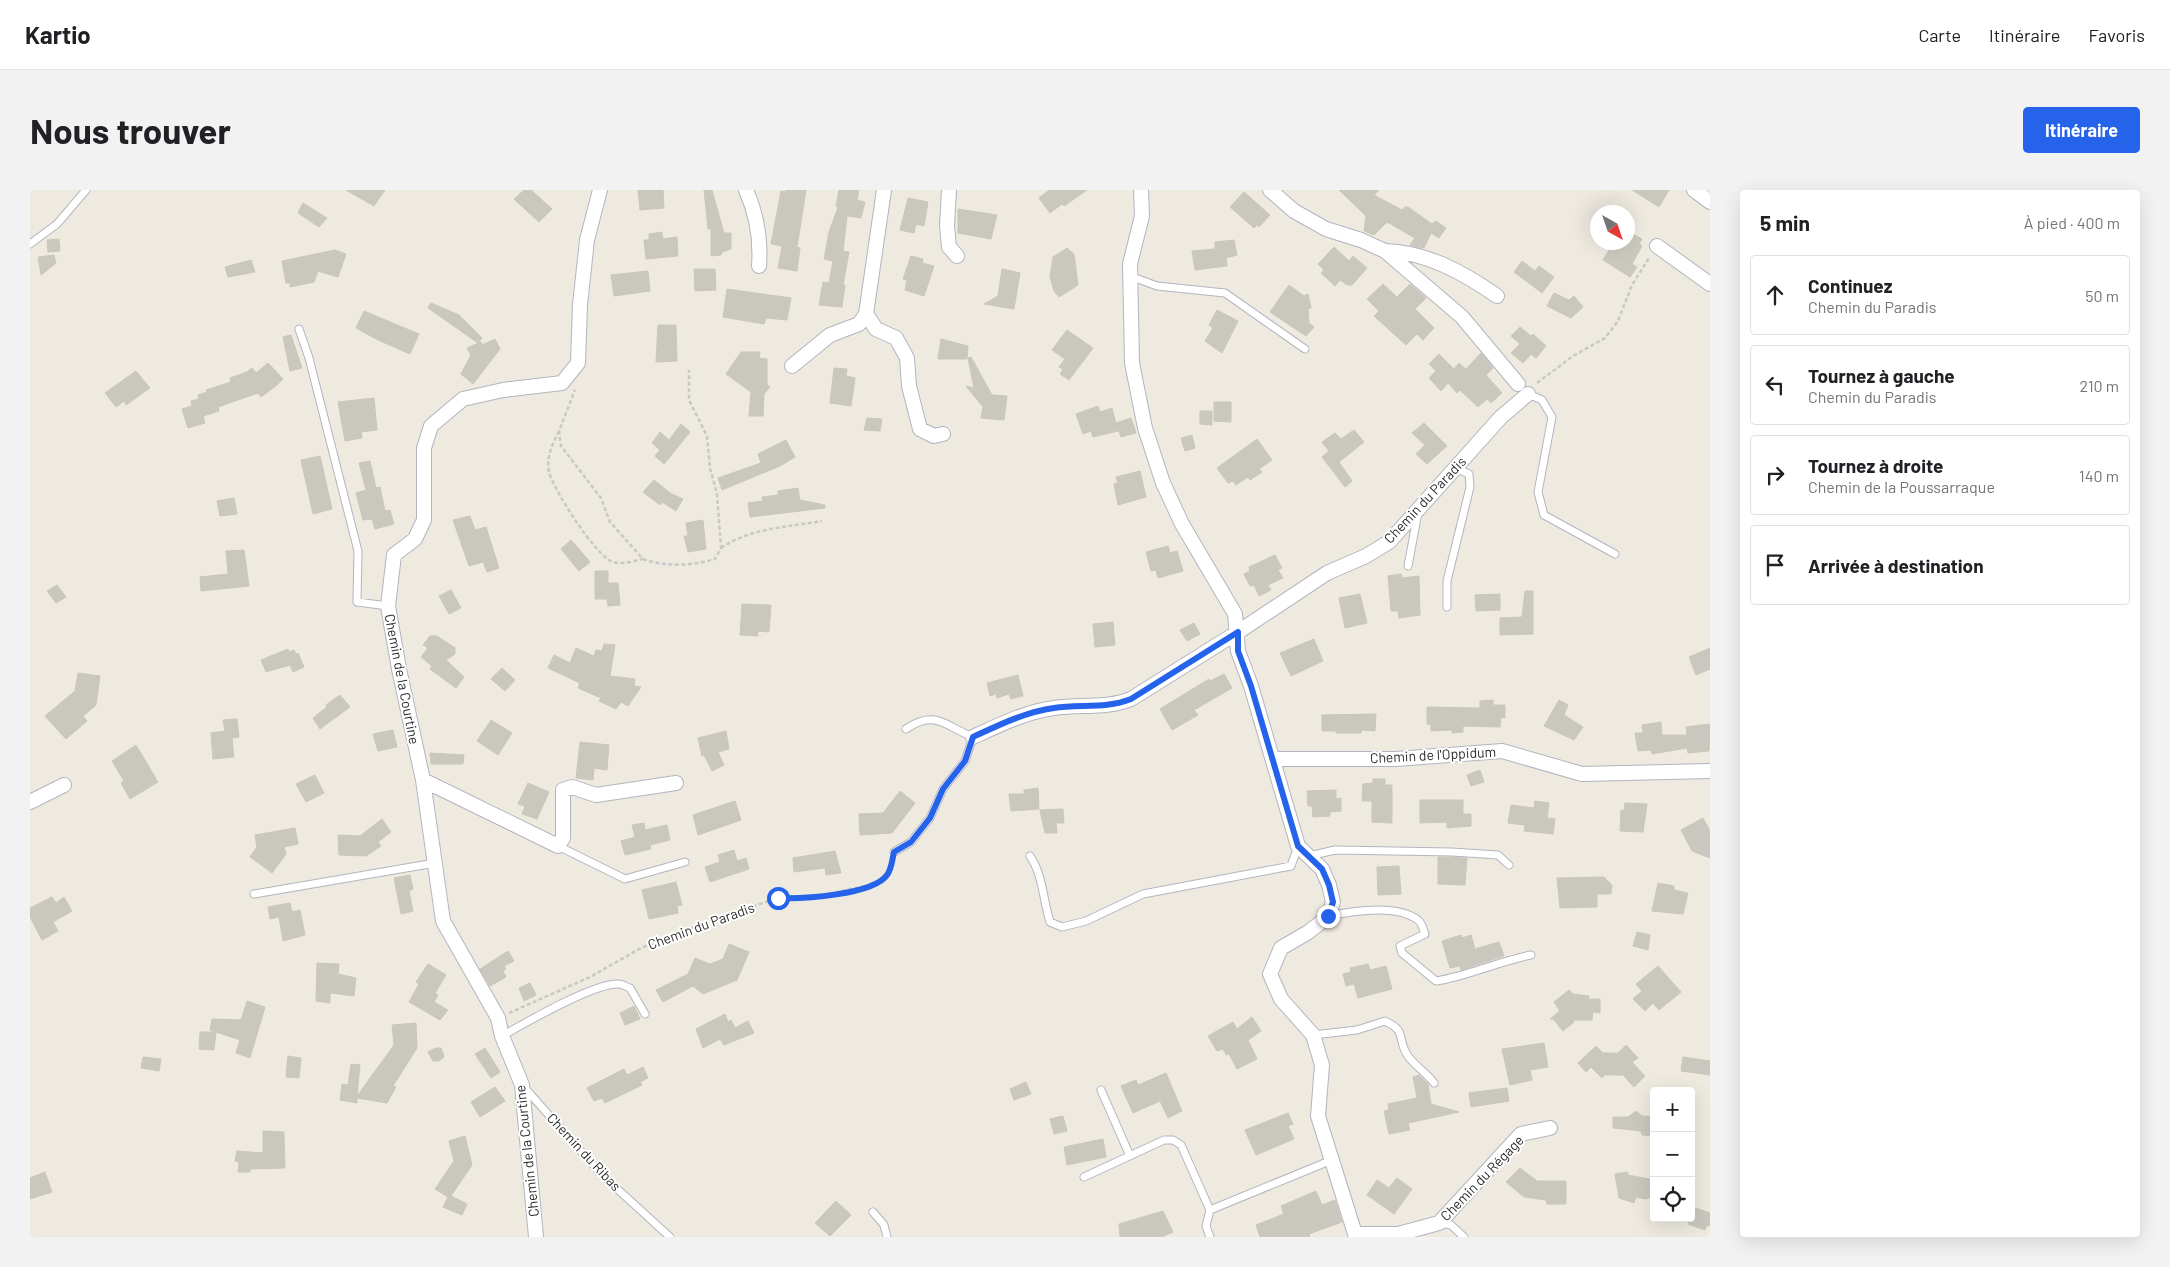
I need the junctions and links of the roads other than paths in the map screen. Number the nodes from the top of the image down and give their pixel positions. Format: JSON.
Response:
{"nodes":[{"id":1,"x":86,"y":190,"type":"edge"},
{"id":2,"x":600,"y":190,"type":"edge"},
{"id":3,"x":746,"y":190,"type":"edge"},
{"id":4,"x":884,"y":190,"type":"edge"},
{"id":5,"x":950,"y":190,"type":"edge"},
{"id":6,"x":1142,"y":190,"type":"edge"},
{"id":7,"x":1270,"y":190,"type":"edge"},
{"id":8,"x":1694,"y":190,"type":"edge"},
{"id":9,"x":1710,"y":202,"type":"edge"},
{"id":10,"x":30,"y":244,"type":"edge"},
{"id":11,"x":1656,"y":246,"type":"road end"},
{"id":12,"x":1385,"y":251,"type":"junction"},
{"id":13,"x":958,"y":256,"type":"dead end"},
{"id":14,"x":759,"y":266,"type":"dead end"},
{"id":15,"x":1130,"y":276,"type":"junction"},
{"id":16,"x":1710,"y":284,"type":"edge"},
{"id":17,"x":1497,"y":296,"type":"dead end"},
{"id":18,"x":866,"y":314,"type":"junction"},
{"id":19,"x":299,"y":330,"type":"dead end"},
{"id":20,"x":1305,"y":350,"type":"dead end"},
{"id":21,"x":792,"y":366,"type":"dead end"},
{"id":22,"x":1518,"y":384,"type":"dead end"},
{"id":23,"x":1528,"y":394,"type":"joint"},
{"id":24,"x":943,"y":434,"type":"dead end"},
{"id":25,"x":1445,"y":479,"type":"junction"},
{"id":26,"x":1418,"y":512,"type":"junction"},
{"id":27,"x":1615,"y":554,"type":"dead end"},
{"id":28,"x":1408,"y":566,"type":"dead end"},
{"id":29,"x":388,"y":606,"type":"junction"},
{"id":30,"x":1447,"y":608,"type":"dead end"},
{"id":31,"x":1238,"y":632,"type":"junction"},
{"id":32,"x":906,"y":729,"type":"dead end"},
{"id":33,"x":973,"y":737,"type":"junction"},
{"id":34,"x":1273,"y":759,"type":"junction"},
{"id":35,"x":1710,"y":771,"type":"edge"},
{"id":36,"x":423,"y":780,"type":"junction"},
{"id":37,"x":676,"y":783,"type":"dead end"},
{"id":38,"x":64,"y":785,"type":"dead end"},
{"id":39,"x":30,"y":802,"type":"edge"},
{"id":40,"x":558,"y":846,"type":"junction"},
{"id":41,"x":1298,"y":846,"type":"junction"},
{"id":42,"x":894,"y":852,"type":"road end"},
{"id":43,"x":1030,"y":856,"type":"dead end"},
{"id":44,"x":1309,"y":856,"type":"junction"},
{"id":45,"x":685,"y":862,"type":"dead end"},
{"id":46,"x":435,"y":863,"type":"junction"},
{"id":47,"x":1509,"y":865,"type":"dead end"},
{"id":48,"x":254,"y":894,"type":"dead end"},
{"id":49,"x":1328,"y":916,"type":"junction"},
{"id":50,"x":1531,"y":955,"type":"dead end"},
{"id":51,"x":645,"y":1014,"type":"dead end"},
{"id":52,"x":1313,"y":1034,"type":"junction"},
{"id":53,"x":502,"y":1036,"type":"junction"},
{"id":54,"x":1434,"y":1083,"type":"dead end"},
{"id":55,"x":522,"y":1085,"type":"junction"},
{"id":56,"x":1101,"y":1090,"type":"dead end"},
{"id":57,"x":1550,"y":1128,"type":"dead end"},
{"id":58,"x":1130,"y":1156,"type":"junction"},
{"id":59,"x":1332,"y":1160,"type":"junction"},
{"id":60,"x":1084,"y":1177,"type":"dead end"},
{"id":61,"x":1210,"y":1210,"type":"junction"},
{"id":62,"x":873,"y":1212,"type":"dead end"},
{"id":63,"x":1439,"y":1223,"type":"junction"},
{"id":64,"x":1356,"y":1236,"type":"edge"},
{"id":65,"x":536,"y":1237,"type":"edge"},
{"id":66,"x":670,"y":1237,"type":"edge"},
{"id":67,"x":887,"y":1237,"type":"edge"},
{"id":68,"x":1210,"y":1237,"type":"edge"},
{"id":69,"x":1464,"y":1237,"type":"edge"}],
"edges":[{"from":1,"to":10,"type":"lane"},
{"from":2,"to":29,"type":"street","name":"Chemin de la Courtine"},
{"from":3,"to":14,"type":"street"},
{"from":4,"to":18,"type":"street"},
{"from":5,"to":13,"type":"street"},
{"from":6,"to":15,"type":"street"},
{"from":7,"to":12,"type":"street"},
{"from":8,"to":9,"type":"street"},
{"from":11,"to":16,"type":"street"},
{"from":12,"to":17,"type":"street"},
{"from":12,"to":22,"type":"street"},
{"from":15,"to":20,"type":"lane"},
{"from":15,"to":31,"type":"street"},
{"from":18,"to":21,"type":"street"},
{"from":18,"to":24,"type":"street"},
{"from":19,"to":29,"type":"lane"},
{"from":23,"to":25,"type":"street","name":"Chemin du Paradis"},
{"from":23,"to":27,"type":"lane"},
{"from":25,"to":26,"type":"street","name":"Chemin du Paradis"},
{"from":25,"to":30,"type":"lane"},
{"from":26,"to":28,"type":"lane"},
{"from":26,"to":31,"type":"street","name":"Chemin du Paradis"},
{"from":29,"to":36,"type":"street","name":"Chemin de la Courtine"},
{"from":31,"to":33,"type":"street","name":"Chemin du Paradis"},
{"from":31,"to":34,"type":"street"},
{"from":32,"to":33,"type":"lane"},
{"from":33,"to":42,"type":"lane"},
{"from":34,"to":35,"type":"street","name":"Chemin de l'Oppidum"},
{"from":34,"to":41,"type":"street"},
{"from":36,"to":40,"type":"street"},
{"from":36,"to":46,"type":"street","name":"Chemin de la Courtine"},
{"from":37,"to":40,"type":"street"},
{"from":38,"to":39,"type":"street"},
{"from":40,"to":45,"type":"lane"},
{"from":41,"to":43,"type":"lane"},
{"from":41,"to":44,"type":"street"},
{"from":44,"to":47,"type":"lane"},
{"from":44,"to":49,"type":"street"},
{"from":46,"to":48,"type":"lane"},
{"from":46,"to":53,"type":"street","name":"Chemin de la Courtine"},
{"from":49,"to":50,"type":"lane"},
{"from":49,"to":52,"type":"street"},
{"from":51,"to":53,"type":"lane"},
{"from":52,"to":54,"type":"lane"},
{"from":52,"to":59,"type":"street"},
{"from":53,"to":55,"type":"street","name":"Chemin de la Courtine"},
{"from":55,"to":65,"type":"street","name":"Chemin de la Courtine"},
{"from":55,"to":66,"type":"lane","name":"Chemin du Ribas"},
{"from":56,"to":58,"type":"lane"},
{"from":57,"to":63,"type":"street","name":"Chemin du Régage"},
{"from":58,"to":60,"type":"lane"},
{"from":58,"to":61,"type":"lane"},
{"from":59,"to":61,"type":"lane"},
{"from":59,"to":64,"type":"street"},
{"from":61,"to":68,"type":"lane"},
{"from":62,"to":67,"type":"lane"},
{"from":63,"to":64,"type":"street","name":"Chemin du Régage"},
{"from":63,"to":69,"type":"lane"}]}
